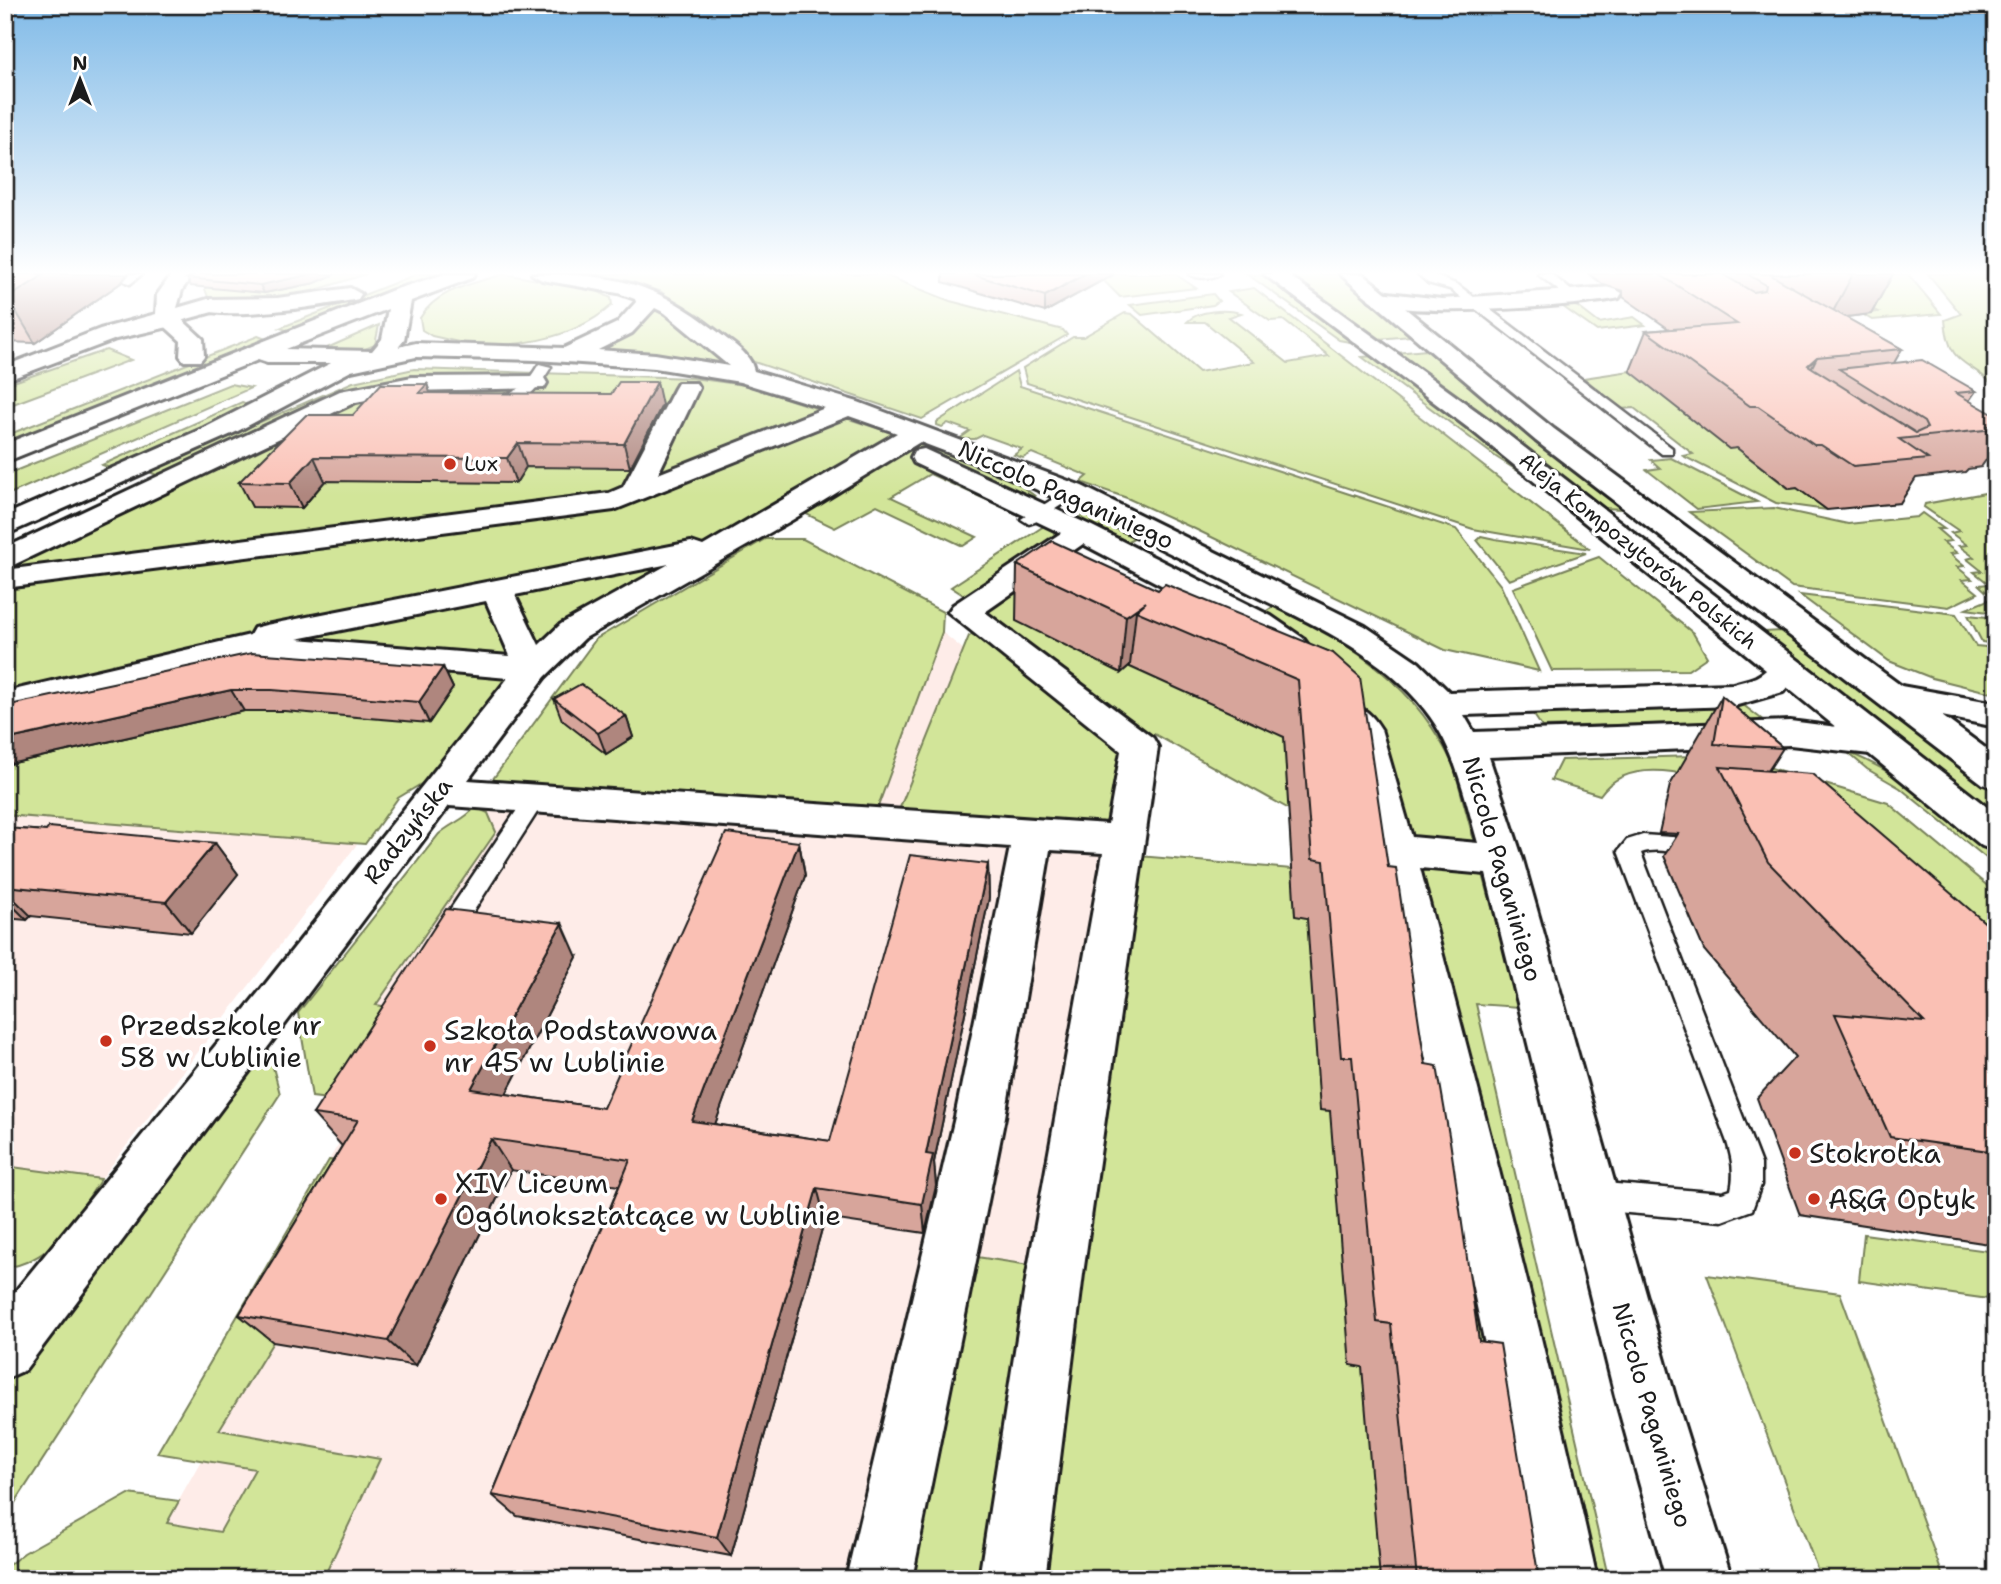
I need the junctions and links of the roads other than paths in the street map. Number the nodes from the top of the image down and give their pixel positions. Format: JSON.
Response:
{"nodes":[{"id":1,"x":103,"y":348,"type":"edge"},
{"id":2,"x":192,"y":348,"type":"edge"},
{"id":3,"x":213,"y":348,"type":"edge"},
{"id":4,"x":266,"y":348,"type":"edge"},
{"id":5,"x":386,"y":348,"type":"edge"},
{"id":6,"x":566,"y":348,"type":"edge"},
{"id":7,"x":580,"y":348,"type":"edge"},
{"id":8,"x":723,"y":348,"type":"edge"},
{"id":9,"x":1375,"y":348,"type":"edge"},
{"id":10,"x":1439,"y":348,"type":"edge"},
{"id":11,"x":1533,"y":348,"type":"edge"},
{"id":12,"x":250,"y":355,"type":"junction"},
{"id":13,"x":565,"y":355,"type":"junction"},
{"id":14,"x":192,"y":356,"type":"junction"},
{"id":15,"x":378,"y":358,"type":"junction"},
{"id":16,"x":538,"y":368,"type":"junction"},
{"id":17,"x":726,"y":372,"type":"junction"},
{"id":18,"x":5,"y":377,"type":"edge"},
{"id":19,"x":687,"y":388,"type":"dead end"},
{"id":20,"x":484,"y":401,"type":"edge"},
{"id":21,"x":849,"y":407,"type":"junction"},
{"id":22,"x":5,"y":429,"type":"edge"},
{"id":23,"x":907,"y":438,"type":"junction"},
{"id":24,"x":1667,"y":451,"type":"dead end"},
{"id":25,"x":5,"y":454,"type":"edge"},
{"id":26,"x":634,"y":494,"type":"junction"},
{"id":27,"x":1047,"y":508,"type":"junction"},
{"id":28,"x":5,"y":526,"type":"edge"},
{"id":29,"x":1082,"y":532,"type":"junction"},
{"id":30,"x":724,"y":544,"type":"junction"},
{"id":31,"x":5,"y":560,"type":"edge"},
{"id":32,"x":1026,"y":569,"type":"junction"},
{"id":33,"x":5,"y":579,"type":"edge"},
{"id":34,"x":1060,"y":579,"type":"edge"},
{"id":35,"x":497,"y":590,"type":"junction"},
{"id":36,"x":1228,"y":641,"type":"edge"},
{"id":37,"x":239,"y":647,"type":"junction"},
{"id":38,"x":1287,"y":651,"type":"edge"},
{"id":39,"x":533,"y":669,"type":"junction"},
{"id":40,"x":1785,"y":669,"type":"junction"},
{"id":41,"x":1890,"y":695,"type":"junction"},
{"id":42,"x":5,"y":704,"type":"edge"},
{"id":43,"x":1440,"y":704,"type":"junction"},
{"id":44,"x":1996,"y":715,"type":"edge"},
{"id":45,"x":1879,"y":743,"type":"junction"},
{"id":46,"x":1465,"y":744,"type":"junction"},
{"id":47,"x":1996,"y":775,"type":"edge"},
{"id":48,"x":439,"y":792,"type":"junction"},
{"id":49,"x":534,"y":800,"type":"junction"},
{"id":50,"x":1033,"y":832,"type":"junction"},
{"id":51,"x":1996,"y":836,"type":"edge"},
{"id":52,"x":1109,"y":839,"type":"dead end"},
{"id":53,"x":1723,"y":849,"type":"edge"},
{"id":54,"x":1396,"y":851,"type":"junction"},
{"id":55,"x":1503,"y":860,"type":"junction"},
{"id":56,"x":434,"y":952,"type":"edge"},
{"id":57,"x":1593,"y":1196,"type":"junction"},
{"id":58,"x":24,"y":1300,"type":"edge"},
{"id":59,"x":5,"y":1350,"type":"edge"},
{"id":60,"x":878,"y":1579,"type":"edge"},
{"id":61,"x":1012,"y":1579,"type":"edge"},
{"id":62,"x":1564,"y":1579,"type":"edge"},
{"id":63,"x":1699,"y":1579,"type":"edge"}],
"edges":[{"from":1,"to":18,"type":"street"},
{"from":2,"to":14,"type":"street"},
{"from":3,"to":14,"type":"street"},
{"from":4,"to":12,"type":"street"},
{"from":5,"to":15,"type":"street"},
{"from":6,"to":16,"type":"street"},
{"from":7,"to":13,"type":"street"},
{"from":8,"to":17,"type":"street"},
{"from":9,"to":40,"type":"street","name":"Aleja Kompozytorów Polskich"},
{"from":10,"to":41,"type":"street","name":"Aleja Kompozytorów Polskich"},
{"from":11,"to":24,"type":"lane"},
{"from":12,"to":15,"type":"street","name":"Niccolo Paganiniego"},
{"from":12,"to":25,"type":"street"},
{"from":13,"to":16,"type":"street","name":"Niccolo Paganiniego"},
{"from":13,"to":17,"type":"street","name":"Niccolo Paganiniego"},
{"from":14,"to":22,"type":"street"},
{"from":15,"to":16,"type":"street","name":"Niccolo Paganiniego"},
{"from":15,"to":28,"type":"street"},
{"from":16,"to":17,"type":"street","name":"Niccolo Paganiniego"},
{"from":16,"to":20,"type":"lane"},
{"from":16,"to":31,"type":"street"},
{"from":17,"to":21,"type":"street","name":"Niccolo Paganiniego"},
{"from":19,"to":26,"type":"street"},
{"from":21,"to":23,"type":"street","name":"Niccolo Paganiniego"},
{"from":21,"to":26,"type":"street"},
{"from":23,"to":27,"type":"street","name":"Niccolo Paganiniego"},
{"from":23,"to":30,"type":"street","name":"Radzyńska"},
{"from":26,"to":33,"type":"street"},
{"from":27,"to":29,"type":"street"},
{"from":27,"to":43,"type":"street","name":"Niccolo Paganiniego"},
{"from":29,"to":32,"type":"street"},
{"from":29,"to":38,"type":"street"},
{"from":30,"to":35,"type":"street"},
{"from":30,"to":39,"type":"street","name":"Radzyńska"},
{"from":32,"to":34,"type":"street"},
{"from":32,"to":61,"type":"street"},
{"from":35,"to":37,"type":"street"},
{"from":35,"to":39,"type":"street"},
{"from":36,"to":54,"type":"street"},
{"from":37,"to":39,"type":"street"},
{"from":37,"to":42,"type":"street"},
{"from":39,"to":48,"type":"street","name":"Radzyńska"},
{"from":40,"to":43,"type":"street"},
{"from":40,"to":45,"type":"street","name":"Aleja Kompozytorów Polskich"},
{"from":41,"to":44,"type":"street"},
{"from":41,"to":47,"type":"street","name":"Aleja Kompozytorów Polskich"},
{"from":43,"to":46,"type":"street","name":"Niccolo Paganiniego"},
{"from":45,"to":46,"type":"street"},
{"from":45,"to":51,"type":"street","name":"Aleja Kompozytorów Polskich"},
{"from":46,"to":55,"type":"street","name":"Niccolo Paganiniego"},
{"from":48,"to":49,"type":"street"},
{"from":48,"to":58,"type":"street","name":"Radzyńska"},
{"from":49,"to":50,"type":"street"},
{"from":49,"to":56,"type":"lane"},
{"from":50,"to":52,"type":"street"},
{"from":50,"to":60,"type":"street"},
{"from":53,"to":57,"type":"lane"},
{"from":54,"to":55,"type":"street"},
{"from":54,"to":62,"type":"street"},
{"from":55,"to":57,"type":"street","name":"Niccolo Paganiniego"},
{"from":57,"to":63,"type":"street","name":"Niccolo Paganiniego"},
{"from":58,"to":59,"type":"street","name":"Radzyńska"}]}
